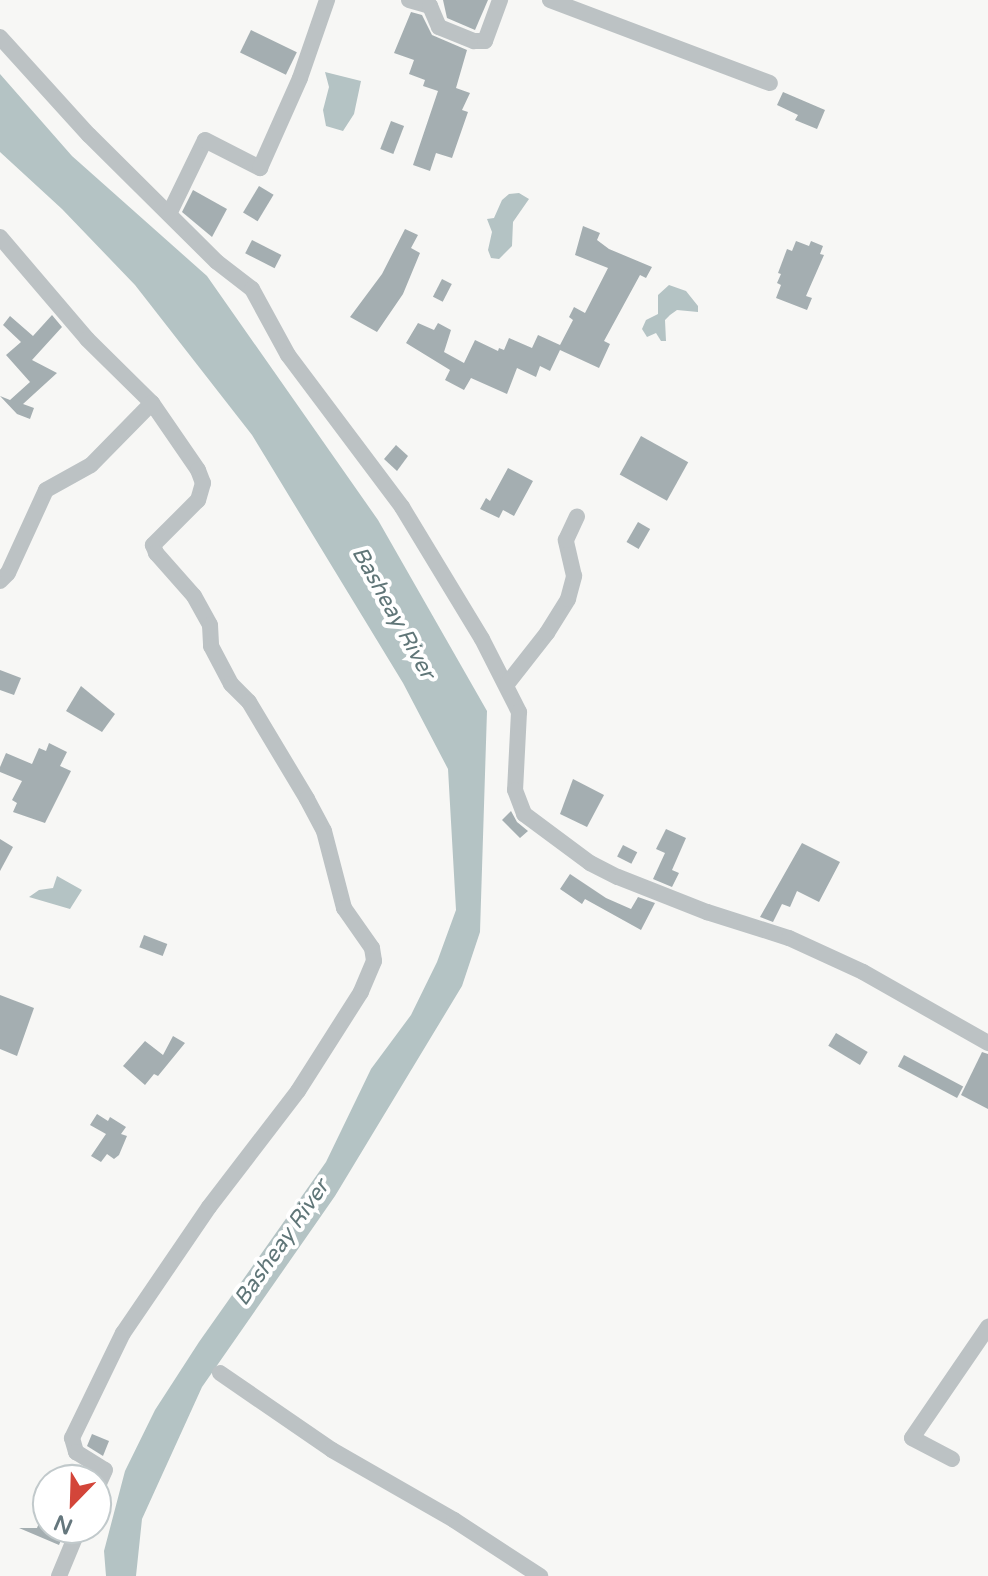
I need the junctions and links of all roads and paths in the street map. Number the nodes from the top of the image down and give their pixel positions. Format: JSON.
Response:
{"nodes":[{"id":1,"x":327,"y":0,"type":"edge"},
{"id":2,"x":409,"y":0,"type":"edge"},
{"id":3,"x":500,"y":0,"type":"edge"},
{"id":4,"x":550,"y":0,"type":"edge"},
{"id":5,"x":0,"y":37,"type":"edge"},
{"id":6,"x":770,"y":83,"type":"dead end"},
{"id":7,"x":169,"y":214,"type":"junction"},
{"id":8,"x":0,"y":237,"type":"edge"},
{"id":9,"x":152,"y":403,"type":"junction"},
{"id":10,"x":577,"y":516,"type":"dead end"},
{"id":11,"x":0,"y":581,"type":"edge"},
{"id":12,"x":507,"y":684,"type":"junction"},
{"id":13,"x":988,"y":1043,"type":"edge"},
{"id":14,"x":988,"y":1327,"type":"edge"},
{"id":15,"x":220,"y":1373,"type":"dead end"},
{"id":16,"x":952,"y":1459,"type":"dead end"},
{"id":17,"x":95,"y":1464,"type":"edge"},
{"id":18,"x":72,"y":1544,"type":"edge"},
{"id":19,"x":59,"y":1576,"type":"edge"},
{"id":20,"x":540,"y":1576,"type":"edge"}],
"edges":[{"from":1,"to":7,"type":"street"},
{"from":2,"to":3,"type":"street"},
{"from":4,"to":6,"type":"street"},
{"from":5,"to":7,"type":"street"},
{"from":7,"to":12,"type":"street"},
{"from":8,"to":9,"type":"street"},
{"from":9,"to":11,"type":"street"},
{"from":9,"to":17,"type":"street"},
{"from":10,"to":12,"type":"street"},
{"from":12,"to":13,"type":"street"},
{"from":14,"to":16,"type":"street"},
{"from":15,"to":20,"type":"street"},
{"from":18,"to":19,"type":"street"}]}
